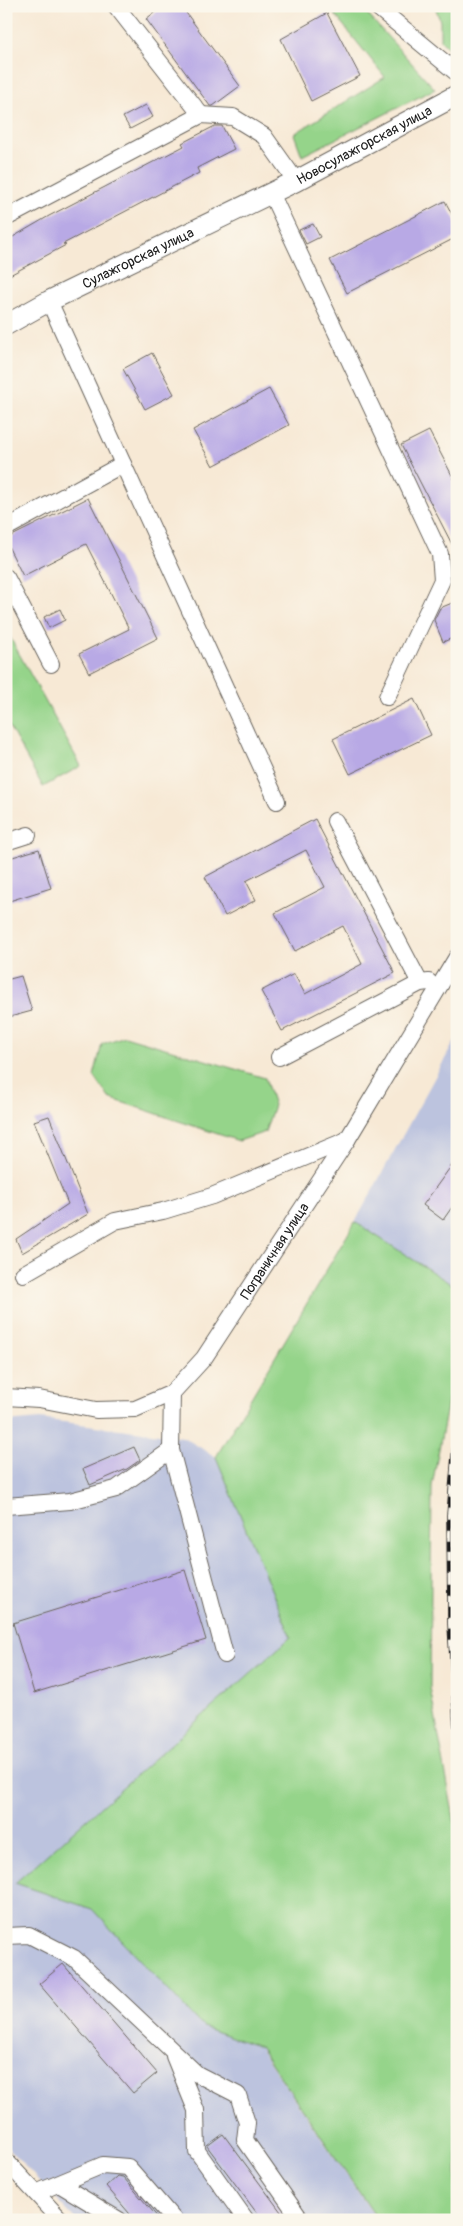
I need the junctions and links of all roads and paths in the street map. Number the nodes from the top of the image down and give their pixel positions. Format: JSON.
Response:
{"nodes":[{"id":1,"x":116,"y":6,"type":"edge"},
{"id":2,"x":376,"y":6,"type":"edge"},
{"id":3,"x":457,"y":73,"type":"edge"},
{"id":4,"x":457,"y":95,"type":"edge"},
{"id":5,"x":201,"y":115,"type":"junction"},
{"id":6,"x":296,"y":181,"type":"junction"},
{"id":7,"x":271,"y":193,"type":"junction"},
{"id":8,"x":6,"y":218,"type":"edge"},
{"id":9,"x":49,"y":301,"type":"junction"},
{"id":10,"x":6,"y":324,"type":"edge"},
{"id":11,"x":122,"y":464,"type":"junction"},
{"id":12,"x":6,"y":528,"type":"edge"},
{"id":13,"x":6,"y":577,"type":"edge"},
{"id":14,"x":51,"y":664,"type":"dead end"},
{"id":15,"x":387,"y":696,"type":"dead end"},
{"id":16,"x":277,"y":801,"type":"dead end"},
{"id":17,"x":335,"y":821,"type":"dead end"},
{"id":18,"x":28,"y":835,"type":"dead end"},
{"id":19,"x":6,"y":842,"type":"edge"},
{"id":20,"x":457,"y":957,"type":"edge"},
{"id":21,"x":441,"y":980,"type":"junction"},
{"id":22,"x":420,"y":984,"type":"junction"},
{"id":23,"x":279,"y":1057,"type":"dead end"},
{"id":24,"x":346,"y":1140,"type":"junction"},
{"id":25,"x":23,"y":1274,"type":"dead end"},
{"id":26,"x":172,"y":1393,"type":"junction"},
{"id":27,"x":6,"y":1397,"type":"edge"},
{"id":28,"x":171,"y":1450,"type":"junction"},
{"id":29,"x":6,"y":1506,"type":"edge"},
{"id":30,"x":225,"y":1655,"type":"dead end"},
{"id":31,"x":6,"y":1936,"type":"edge"},
{"id":32,"x":170,"y":2047,"type":"junction"},
{"id":33,"x":6,"y":2161,"type":"edge"},
{"id":34,"x":59,"y":2184,"type":"junction"},
{"id":35,"x":36,"y":2194,"type":"junction"},
{"id":36,"x":61,"y":2220,"type":"edge"},
{"id":37,"x":119,"y":2220,"type":"edge"},
{"id":38,"x":174,"y":2220,"type":"edge"},
{"id":39,"x":246,"y":2220,"type":"edge"},
{"id":40,"x":301,"y":2220,"type":"edge"}],
"edges":[{"from":1,"to":5,"type":"street"},
{"from":2,"to":3,"type":"street"},
{"from":4,"to":6,"type":"main road","name":"Новосулажгорская улица"},
{"from":5,"to":6,"type":"street"},
{"from":5,"to":8,"type":"street"},
{"from":6,"to":7,"type":"main road","name":"Новосулажгорская улица"},
{"from":7,"to":9,"type":"main road","name":"Сулажгорская улица"},
{"from":7,"to":15,"type":"street"},
{"from":9,"to":10,"type":"main road","name":"Сулажгорская улица"},
{"from":9,"to":11,"type":"street"},
{"from":11,"to":12,"type":"street"},
{"from":11,"to":16,"type":"street"},
{"from":13,"to":14,"type":"street"},
{"from":17,"to":22,"type":"street"},
{"from":18,"to":19,"type":"street"},
{"from":20,"to":21,"type":"street","name":"Пограничная улица"},
{"from":21,"to":22,"type":"street"},
{"from":21,"to":24,"type":"street","name":"Пограничная улица"},
{"from":22,"to":23,"type":"street"},
{"from":24,"to":25,"type":"street"},
{"from":24,"to":26,"type":"street","name":"Пограничная улица"},
{"from":26,"to":27,"type":"street","name":"Пограничная улица"},
{"from":26,"to":28,"type":"street"},
{"from":28,"to":29,"type":"street"},
{"from":28,"to":30,"type":"street"},
{"from":31,"to":32,"type":"street"},
{"from":32,"to":39,"type":"street"},
{"from":32,"to":40,"type":"street"},
{"from":33,"to":35,"type":"street"},
{"from":34,"to":35,"type":"street"},
{"from":34,"to":37,"type":"street"},
{"from":34,"to":38,"type":"street"},
{"from":35,"to":36,"type":"street"}]}
